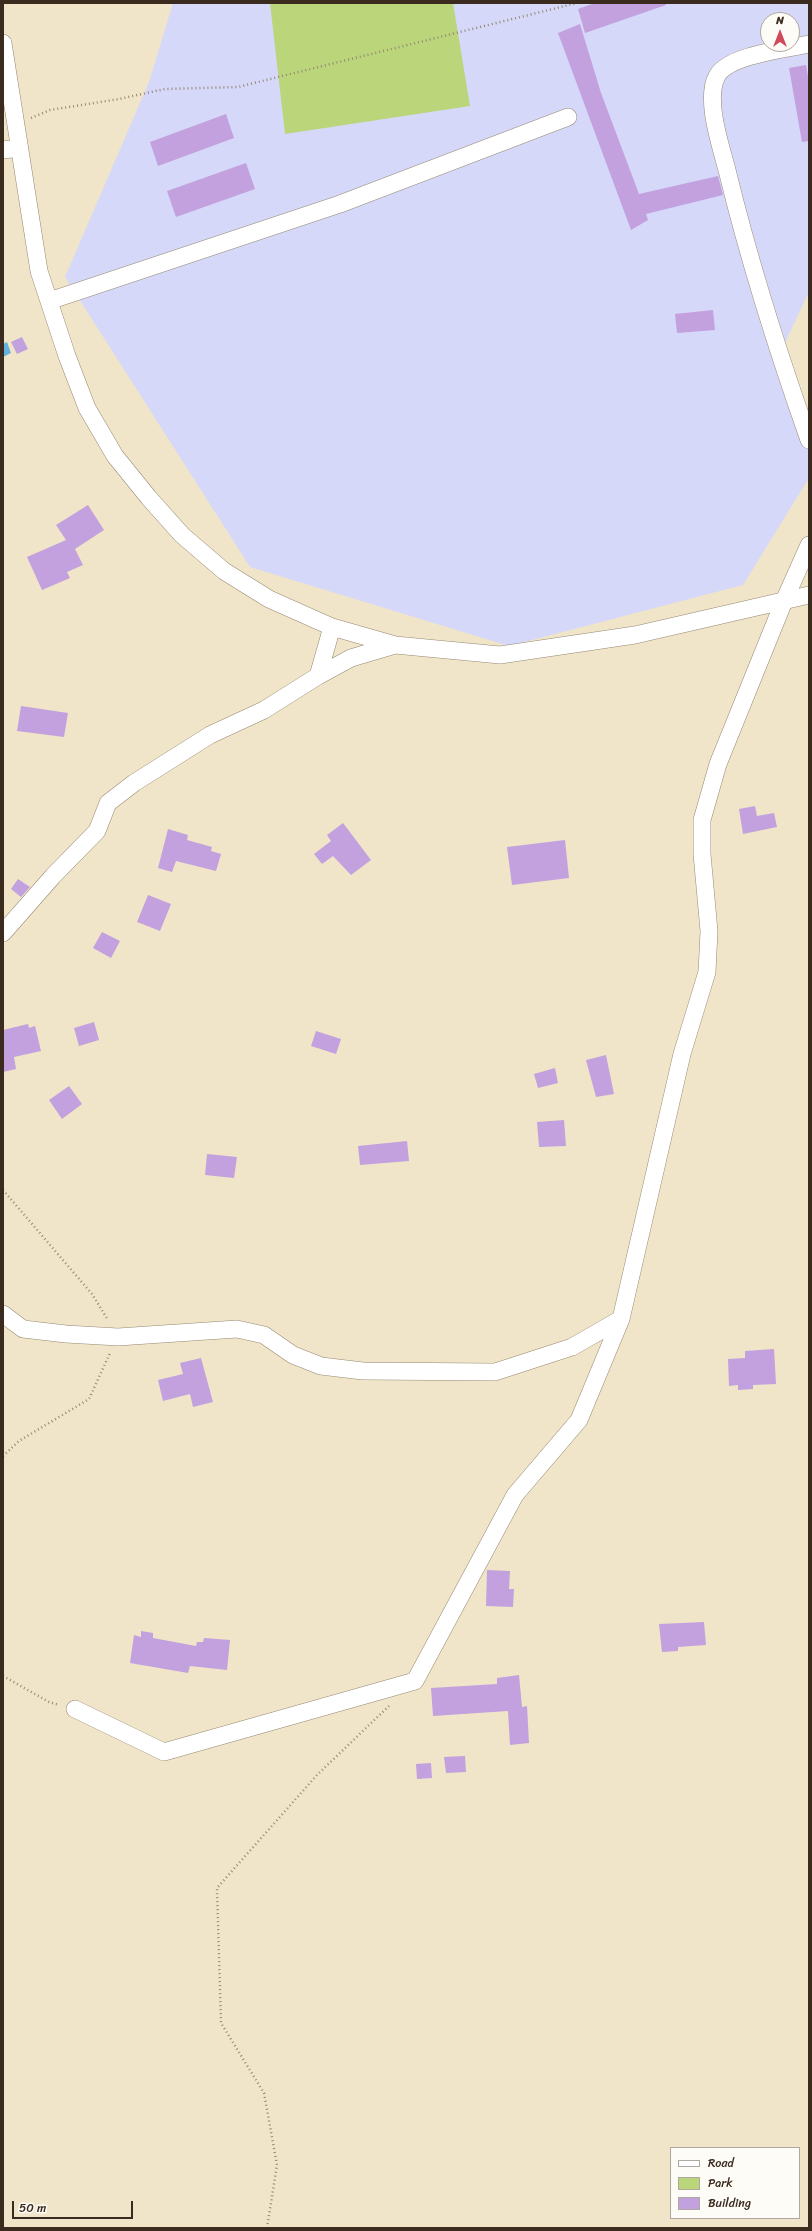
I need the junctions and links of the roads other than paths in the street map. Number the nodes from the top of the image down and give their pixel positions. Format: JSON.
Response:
{"nodes":[{"id":1,"x":3,"y":43,"type":"edge"},
{"id":2,"x":809,"y":44,"type":"edge"},
{"id":3,"x":568,"y":116,"type":"dead end"},
{"id":4,"x":11,"y":149,"type":"edge"},
{"id":5,"x":49,"y":301,"type":"junction"},
{"id":6,"x":809,"y":440,"type":"edge"},
{"id":7,"x":809,"y":546,"type":"edge"},
{"id":8,"x":809,"y":595,"type":"edge"},
{"id":9,"x":784,"y":601,"type":"junction"},
{"id":10,"x":332,"y":627,"type":"junction"},
{"id":11,"x":395,"y":645,"type":"junction"},
{"id":12,"x":318,"y":676,"type":"junction"},
{"id":13,"x":3,"y":933,"type":"edge"},
{"id":14,"x":3,"y":1314,"type":"edge"},
{"id":15,"x":621,"y":1319,"type":"junction"},
{"id":16,"x":75,"y":1709,"type":"road end"}],
"edges":[{"from":1,"to":4,"type":"street"},
{"from":2,"to":6,"type":"street"},
{"from":3,"to":5,"type":"street"},
{"from":4,"to":5,"type":"street"},
{"from":5,"to":10,"type":"street"},
{"from":7,"to":9,"type":"street"},
{"from":8,"to":9,"type":"street"},
{"from":9,"to":11,"type":"street"},
{"from":9,"to":15,"type":"street"},
{"from":10,"to":11,"type":"street"},
{"from":10,"to":12,"type":"street"},
{"from":11,"to":12,"type":"street"},
{"from":12,"to":13,"type":"street"},
{"from":14,"to":15,"type":"street"},
{"from":15,"to":16,"type":"street"}]}
